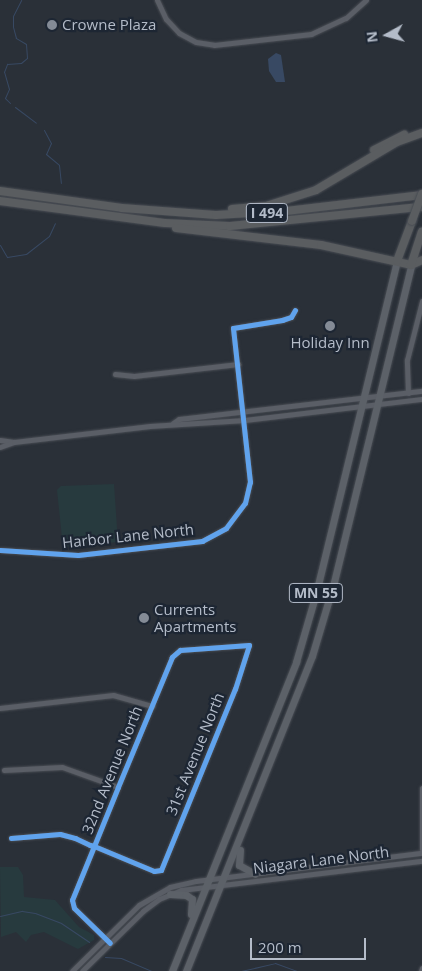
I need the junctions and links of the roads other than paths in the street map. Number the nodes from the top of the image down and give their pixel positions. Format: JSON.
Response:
{"nodes":[{"id":1,"x":157,"y":0,"type":"edge"},
{"id":2,"x":366,"y":0,"type":"edge"},
{"id":3,"x":422,"y":132,"type":"edge"},
{"id":4,"x":0,"y":190,"type":"edge"},
{"id":5,"x":422,"y":195,"type":"edge"},
{"id":6,"x":0,"y":202,"type":"edge"},
{"id":7,"x":422,"y":207,"type":"edge"},
{"id":8,"x":122,"y":208,"type":"junction"},
{"id":9,"x":165,"y":223,"type":"junction"},
{"id":10,"x":422,"y":232,"type":"edge"},
{"id":11,"x":422,"y":260,"type":"edge"},
{"id":12,"x":397,"y":261,"type":"junction"},
{"id":13,"x":411,"y":264,"type":"junction"},
{"id":14,"x":422,"y":301,"type":"edge"},
{"id":15,"x":295,"y":310,"type":"dead end"},
{"id":16,"x":238,"y":364,"type":"junction"},
{"id":17,"x":116,"y":374,"type":"dead end"},
{"id":18,"x":422,"y":391,"type":"edge"},
{"id":19,"x":408,"y":393,"type":"junction"},
{"id":20,"x":378,"y":396,"type":"junction"},
{"id":21,"x":364,"y":398,"type":"junction"},
{"id":22,"x":422,"y":399,"type":"edge"},
{"id":23,"x":376,"y":405,"type":"junction"},
{"id":24,"x":362,"y":407,"type":"junction"},
{"id":25,"x":244,"y":412,"type":"junction"},
{"id":26,"x":245,"y":420,"type":"junction"},
{"id":27,"x":173,"y":424,"type":"junction"},
{"id":28,"x":0,"y":440,"type":"edge"},
{"id":29,"x":14,"y":442,"type":"junction"},
{"id":30,"x":0,"y":447,"type":"edge"},
{"id":31,"x":0,"y":550,"type":"edge"},
{"id":32,"x":176,"y":652,"type":"joint"},
{"id":33,"x":152,"y":706,"type":"junction"},
{"id":34,"x":0,"y":708,"type":"edge"},
{"id":35,"x":4,"y":770,"type":"dead end"},
{"id":36,"x":118,"y":787,"type":"junction"},
{"id":37,"x":422,"y":788,"type":"edge"},
{"id":38,"x":245,"y":828,"type":"junction"},
{"id":39,"x":12,"y":838,"type":"dead end"},
{"id":40,"x":94,"y":846,"type":"junction"},
{"id":41,"x":422,"y":849,"type":"edge"},
{"id":42,"x":422,"y":853,"type":"edge"},
{"id":43,"x":422,"y":861,"type":"edge"},
{"id":44,"x":255,"y":874,"type":"junction"},
{"id":45,"x":224,"y":881,"type":"junction"},
{"id":46,"x":208,"y":882,"type":"junction"},
{"id":47,"x":170,"y":894,"type":"junction"},
{"id":48,"x":104,"y":938,"type":"junction"},
{"id":49,"x":110,"y":943,"type":"junction"},
{"id":50,"x":182,"y":946,"type":"junction"},
{"id":51,"x":72,"y":971,"type":"edge"},
{"id":52,"x":82,"y":971,"type":"edge"},
{"id":53,"x":172,"y":971,"type":"edge"},
{"id":54,"x":186,"y":971,"type":"edge"}],
"edges":[{"from":1,"to":2,"type":"street"},
{"from":3,"to":8,"type":"highway"},
{"from":4,"to":8,"type":"highway","number":"I 494"},
{"from":5,"to":8,"type":"highway","number":"I 494"},
{"from":5,"to":12,"type":"highway","number":"MN 55","bridge":true},
{"from":6,"to":9,"type":"highway","number":"I 494"},
{"from":7,"to":9,"type":"highway","number":"I 494"},
{"from":9,"to":12,"type":"highway"},
{"from":10,"to":13,"type":"highway","number":"MN 55"},
{"from":11,"to":13,"type":"highway"},
{"from":12,"to":13,"type":"highway"},
{"from":12,"to":21,"type":"main road","number":"MN 55"},
{"from":13,"to":20,"type":"main road","number":"MN 55"},
{"from":14,"to":19,"type":"street"},
{"from":15,"to":16,"type":"street","name":"Harbor Lane North"},
{"from":16,"to":17,"type":"street"},
{"from":16,"to":25,"type":"street","name":"Harbor Lane North"},
{"from":18,"to":19,"type":"street"},
{"from":19,"to":20,"type":"street"},
{"from":20,"to":21,"type":"street"},
{"from":20,"to":23,"type":"main road","number":"MN 55"},
{"from":21,"to":24,"type":"main road","number":"MN 55"},
{"from":21,"to":25,"type":"street"},
{"from":22,"to":23,"type":"street"},
{"from":23,"to":24,"type":"street"},
{"from":23,"to":38,"type":"main road","number":"MN 55"},
{"from":24,"to":26,"type":"street"},
{"from":24,"to":46,"type":"main road","number":"MN 55"},
{"from":25,"to":26,"type":"street","name":"Harbor Lane North"},
{"from":25,"to":27,"type":"street"},
{"from":26,"to":27,"type":"street"},
{"from":26,"to":31,"type":"street","name":"Harbor Lane North"},
{"from":27,"to":29,"type":"street"},
{"from":28,"to":29,"type":"street"},
{"from":29,"to":30,"type":"street"},
{"from":32,"to":33,"type":"street","name":"32nd Avenue North"},
{"from":32,"to":40,"type":"street","name":"31st Avenue North"},
{"from":33,"to":34,"type":"street"},
{"from":33,"to":36,"type":"street","name":"32nd Avenue North"},
{"from":35,"to":36,"type":"street"},
{"from":36,"to":40,"type":"street","name":"32nd Avenue North"},
{"from":37,"to":41,"type":"street"},
{"from":38,"to":44,"type":"main road"},
{"from":38,"to":45,"type":"main road","number":"MN 55"},
{"from":39,"to":40,"type":"street"},
{"from":40,"to":48,"type":"street","name":"32nd Avenue North"},
{"from":42,"to":44,"type":"street","name":"Niagara Lane North"},
{"from":43,"to":45,"type":"street","name":"Niagara Lane North"},
{"from":44,"to":45,"type":"street","name":"Niagara Lane North"},
{"from":45,"to":46,"type":"street"},
{"from":45,"to":54,"type":"main road","number":"MN 55"},
{"from":46,"to":47,"type":"street"},
{"from":46,"to":48,"type":"street"},
{"from":46,"to":50,"type":"main road","number":"MN 55"},
{"from":47,"to":49,"type":"street"},
{"from":47,"to":50,"type":"main road"},
{"from":48,"to":49,"type":"street","name":"32nd Avenue North"},
{"from":48,"to":51,"type":"street"},
{"from":49,"to":52,"type":"street"},
{"from":50,"to":53,"type":"main road","number":"MN 55"}]}
